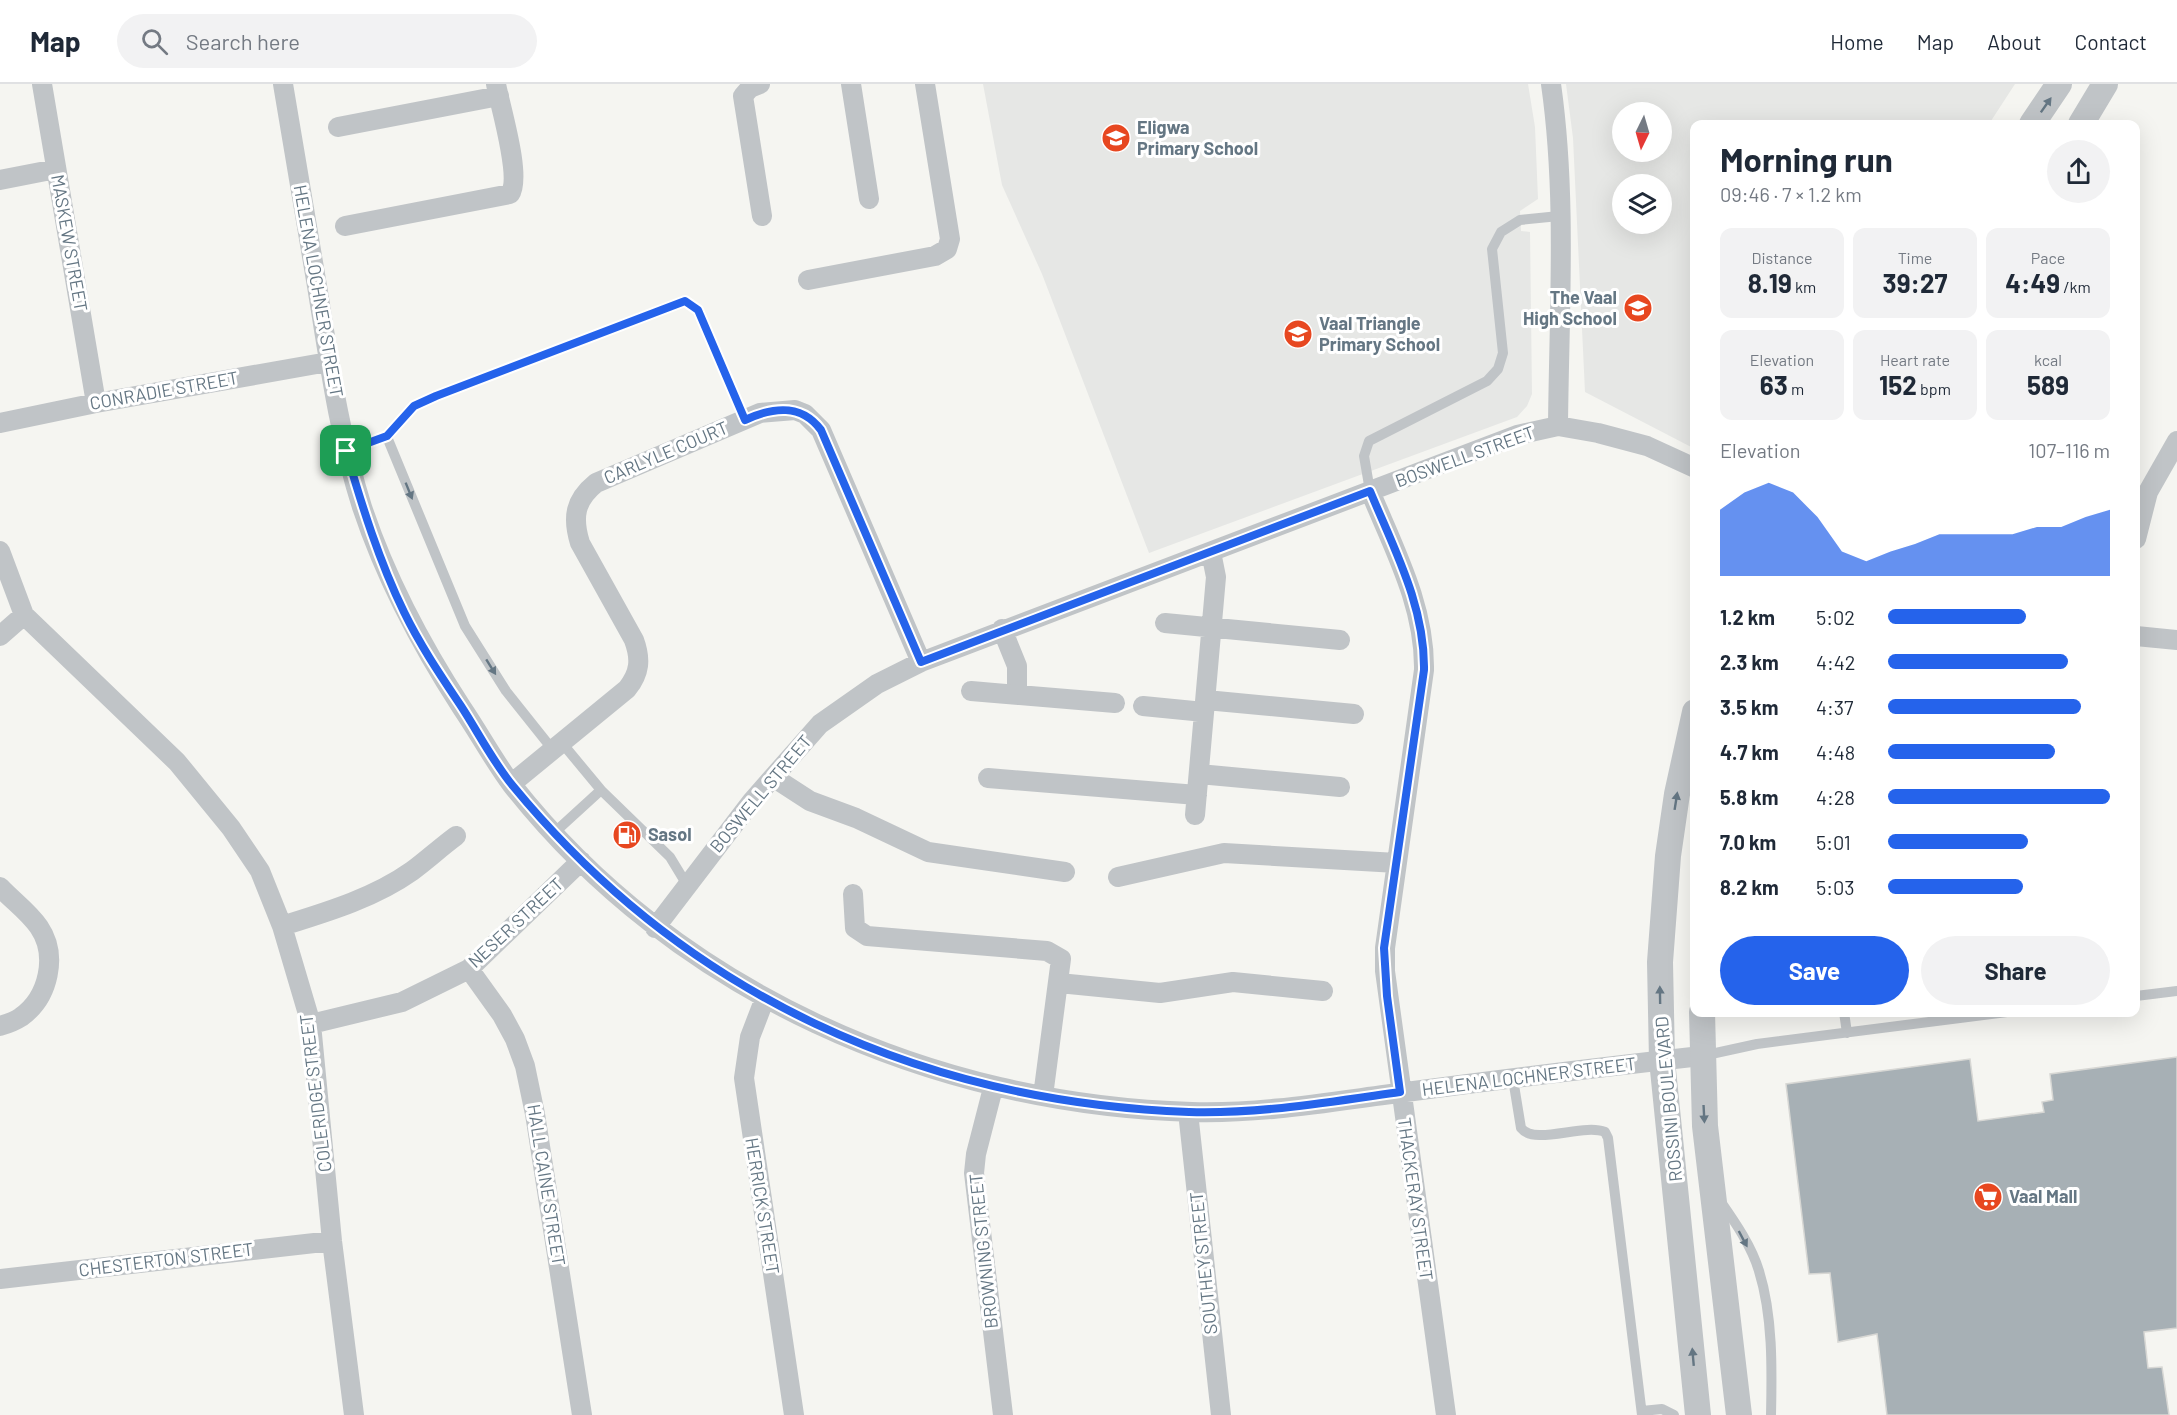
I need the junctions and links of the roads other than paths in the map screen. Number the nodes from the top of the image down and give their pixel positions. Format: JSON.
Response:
{"nodes":[{"id":1,"x":42,"y":84,"type":"edge"},
{"id":2,"x":283,"y":84,"type":"edge"},
{"id":3,"x":760,"y":84,"type":"edge"},
{"id":4,"x":851,"y":84,"type":"edge"},
{"id":5,"x":925,"y":84,"type":"edge"},
{"id":6,"x":1551,"y":84,"type":"edge"},
{"id":7,"x":2059,"y":84,"type":"edge"},
{"id":8,"x":2105,"y":84,"type":"edge"},
{"id":9,"x":498,"y":90,"type":"edge"},
{"id":10,"x":2035,"y":120,"type":"edge"},
{"id":11,"x":2083,"y":120,"type":"edge"},
{"id":12,"x":338,"y":127,"type":"dead end"},
{"id":13,"x":56,"y":169,"type":"junction"},
{"id":14,"x":0,"y":180,"type":"edge"},
{"id":15,"x":869,"y":199,"type":"dead end"},
{"id":16,"x":762,"y":216,"type":"dead end"},
{"id":17,"x":1559,"y":216,"type":"junction"},
{"id":18,"x":345,"y":226,"type":"dead end"},
{"id":19,"x":807,"y":280,"type":"dead end"},
{"id":20,"x":328,"y":362,"type":"junction"},
{"id":21,"x":96,"y":403,"type":"junction"},
{"id":22,"x":745,"y":420,"type":"junction"},
{"id":23,"x":0,"y":423,"type":"edge"},
{"id":24,"x":1558,"y":426,"type":"junction"},
{"id":25,"x":387,"y":436,"type":"junction"},
{"id":26,"x":2177,"y":441,"type":"edge"},
{"id":27,"x":346,"y":451,"type":"junction"},
{"id":28,"x":1690,"y":466,"type":"edge"},
{"id":29,"x":1370,"y":491,"type":"junction"},
{"id":30,"x":2140,"y":523,"type":"edge"},
{"id":31,"x":0,"y":551,"type":"edge"},
{"id":32,"x":1211,"y":552,"type":"junction"},
{"id":33,"x":24,"y":615,"type":"junction"},
{"id":34,"x":1165,"y":623,"type":"dead end"},
{"id":35,"x":1212,"y":627,"type":"junction"},
{"id":36,"x":1002,"y":629,"type":"junction"},
{"id":37,"x":0,"y":636,"type":"edge"},
{"id":38,"x":2140,"y":636,"type":"edge"},
{"id":39,"x":1340,"y":640,"type":"dead end"},
{"id":40,"x":2177,"y":640,"type":"edge"},
{"id":41,"x":921,"y":662,"type":"junction"},
{"id":42,"x":970,"y":691,"type":"dead end"},
{"id":43,"x":1017,"y":695,"type":"junction"},
{"id":44,"x":1115,"y":703,"type":"dead end"},
{"id":45,"x":1143,"y":706,"type":"dead end"},
{"id":46,"x":1205,"y":706,"type":"junction"},
{"id":47,"x":1354,"y":714,"type":"dead end"},
{"id":48,"x":1690,"y":735,"type":"edge"},
{"id":49,"x":557,"y":746,"type":"junction"},
{"id":50,"x":1199,"y":774,"type":"junction"},
{"id":51,"x":772,"y":777,"type":"junction"},
{"id":52,"x":988,"y":778,"type":"dead end"},
{"id":53,"x":511,"y":784,"type":"junction"},
{"id":54,"x":1340,"y":787,"type":"dead end"},
{"id":55,"x":601,"y":790,"type":"junction"},
{"id":56,"x":555,"y":832,"type":"junction"},
{"id":57,"x":456,"y":836,"type":"dead end"},
{"id":58,"x":581,"y":861,"type":"junction"},
{"id":59,"x":1396,"y":863,"type":"junction"},
{"id":60,"x":1065,"y":872,"type":"dead end"},
{"id":61,"x":1118,"y":878,"type":"dead end"},
{"id":62,"x":687,"y":885,"type":"junction"},
{"id":63,"x":0,"y":888,"type":"edge"},
{"id":64,"x":853,"y":894,"type":"dead end"},
{"id":65,"x":282,"y":926,"type":"junction"},
{"id":66,"x":655,"y":928,"type":"junction"},
{"id":67,"x":469,"y":969,"type":"junction"},
{"id":68,"x":1059,"y":983,"type":"junction"},
{"id":69,"x":1323,"y":991,"type":"dead end"},
{"id":70,"x":2177,"y":991,"type":"edge"},
{"id":71,"x":2140,"y":996,"type":"edge"},
{"id":72,"x":765,"y":999,"type":"junction"},
{"id":73,"x":1701,"y":1017,"type":"edge"},
{"id":74,"x":1845,"y":1017,"type":"edge"},
{"id":75,"x":1969,"y":1017,"type":"edge"},
{"id":76,"x":311,"y":1024,"type":"junction"},
{"id":77,"x":0,"y":1026,"type":"edge"},
{"id":78,"x":1847,"y":1033,"type":"junction"},
{"id":79,"x":1701,"y":1056,"type":"junction"},
{"id":80,"x":1662,"y":1060,"type":"junction"},
{"id":81,"x":1513,"y":1079,"type":"junction"},
{"id":82,"x":993,"y":1088,"type":"junction"},
{"id":83,"x":1400,"y":1092,"type":"junction"},
{"id":84,"x":1043,"y":1096,"type":"junction"},
{"id":85,"x":1188,"y":1112,"type":"junction"},
{"id":86,"x":1713,"y":1189,"type":"junction"},
{"id":87,"x":332,"y":1241,"type":"junction"},
{"id":88,"x":0,"y":1279,"type":"edge"},
{"id":89,"x":1642,"y":1413,"type":"edge"},
{"id":90,"x":354,"y":1415,"type":"edge"},
{"id":91,"x":582,"y":1415,"type":"edge"},
{"id":92,"x":794,"y":1415,"type":"edge"},
{"id":93,"x":1003,"y":1415,"type":"edge"},
{"id":94,"x":1221,"y":1415,"type":"edge"},
{"id":95,"x":1446,"y":1415,"type":"edge"},
{"id":96,"x":1674,"y":1415,"type":"edge"},
{"id":97,"x":1698,"y":1415,"type":"edge"},
{"id":98,"x":1739,"y":1415,"type":"edge"},
{"id":99,"x":1771,"y":1415,"type":"edge"}],
"edges":[{"from":1,"to":13,"type":"street","name":"MASKEW STREET"},
{"from":2,"to":20,"type":"street","name":"HELENA LOCHNER STREET"},
{"from":3,"to":16,"type":"street"},
{"from":4,"to":15,"type":"street"},
{"from":5,"to":19,"type":"street"},
{"from":6,"to":17,"type":"street"},
{"from":10,"to":7,"type":"street","one_way":true},
{"from":8,"to":11,"type":"street"},
{"from":9,"to":12,"type":"street"},
{"from":9,"to":18,"type":"street"},
{"from":13,"to":14,"type":"street"},
{"from":13,"to":21,"type":"street","name":"MASKEW STREET"},
{"from":17,"to":24,"type":"street"},
{"from":17,"to":29,"type":"lane"},
{"from":20,"to":21,"type":"street","name":"CONRADIE STREET"},
{"from":20,"to":27,"type":"street","name":"HELENA LOCHNER STREET"},
{"from":21,"to":23,"type":"street","name":"CONRADIE STREET"},
{"from":22,"to":25,"type":"lane"},
{"from":22,"to":41,"type":"street","name":"CARLYLE COURT"},
{"from":22,"to":49,"type":"street","name":"CARLYLE COURT"},
{"from":24,"to":28,"type":"street","name":"BOSWELL STREET"},
{"from":24,"to":29,"type":"street","name":"BOSWELL STREET"},
{"from":25,"to":27,"type":"lane"},
{"from":25,"to":49,"type":"lane","one_way":true},
{"from":26,"to":30,"type":"street"},
{"from":27,"to":53,"type":"street","name":"HELENA LOCHNER STREET"},
{"from":29,"to":32,"type":"street","name":"BOSWELL STREET"},
{"from":29,"to":59,"type":"street","name":"THACKERAY STREET"},
{"from":31,"to":33,"type":"street","name":"COLERIDGE STREET"},
{"from":32,"to":35,"type":"street"},
{"from":32,"to":36,"type":"street","name":"BOSWELL STREET"},
{"from":33,"to":37,"type":"street"},
{"from":33,"to":65,"type":"street","name":"COLERIDGE STREET"},
{"from":34,"to":35,"type":"street"},
{"from":35,"to":39,"type":"street"},
{"from":35,"to":46,"type":"street"},
{"from":36,"to":41,"type":"street","name":"BOSWELL STREET"},
{"from":36,"to":43,"type":"street"},
{"from":38,"to":40,"type":"street"},
{"from":41,"to":51,"type":"street","name":"BOSWELL STREET"},
{"from":42,"to":43,"type":"street"},
{"from":43,"to":44,"type":"street"},
{"from":45,"to":46,"type":"street"},
{"from":46,"to":47,"type":"street"},
{"from":46,"to":50,"type":"street"},
{"from":80,"to":48,"type":"street","name":"ROSSINI BOULEVARD","one_way":true},
{"from":49,"to":53,"type":"street","name":"CARLYLE COURT"},
{"from":49,"to":55,"type":"lane"},
{"from":50,"to":52,"type":"street"},
{"from":50,"to":54,"type":"street"},
{"from":51,"to":60,"type":"street"},
{"from":51,"to":62,"type":"street","name":"BOSWELL STREET"},
{"from":53,"to":56,"type":"street","name":"HELENA LOCHNER STREET"},
{"from":55,"to":56,"type":"lane"},
{"from":55,"to":62,"type":"lane"},
{"from":56,"to":58,"type":"street","name":"HELENA LOCHNER STREET"},
{"from":57,"to":65,"type":"street"},
{"from":58,"to":66,"type":"street","name":"HELENA LOCHNER STREET"},
{"from":58,"to":67,"type":"street","name":"NESER STREET"},
{"from":59,"to":61,"type":"street"},
{"from":59,"to":83,"type":"street","name":"THACKERAY STREET"},
{"from":62,"to":66,"type":"street","name":"BOSWELL STREET"},
{"from":63,"to":77,"type":"street"},
{"from":64,"to":68,"type":"street"},
{"from":65,"to":76,"type":"street","name":"COLERIDGE STREET"},
{"from":66,"to":72,"type":"street","name":"HELENA LOCHNER STREET"},
{"from":67,"to":76,"type":"street","name":"NESER STREET"},
{"from":67,"to":91,"type":"street","name":"HALL CAINE STREET"},
{"from":68,"to":69,"type":"street"},
{"from":68,"to":84,"type":"street"},
{"from":70,"to":71,"type":"lane"},
{"from":72,"to":82,"type":"street","name":"HELENA LOCHNER STREET"},
{"from":72,"to":92,"type":"street","name":"HERRICK STREET"},
{"from":73,"to":79,"type":"street","name":"ROSSINI BOULEVARD"},
{"from":74,"to":78,"type":"lane"},
{"from":75,"to":78,"type":"lane"},
{"from":76,"to":87,"type":"street","name":"COLERIDGE STREET"},
{"from":78,"to":79,"type":"lane"},
{"from":79,"to":80,"type":"street","name":"HELENA LOCHNER STREET"},
{"from":79,"to":86,"type":"street","name":"ROSSINI BOULEVARD","one_way":true},
{"from":80,"to":81,"type":"street","name":"HELENA LOCHNER STREET"},
{"from":97,"to":80,"type":"street","name":"ROSSINI BOULEVARD","one_way":true},
{"from":81,"to":83,"type":"street","name":"HELENA LOCHNER STREET"},
{"from":81,"to":89,"type":"lane"},
{"from":82,"to":84,"type":"street","name":"HELENA LOCHNER STREET"},
{"from":82,"to":93,"type":"street","name":"BROWNING STREET"},
{"from":83,"to":85,"type":"street","name":"HELENA LOCHNER STREET"},
{"from":83,"to":95,"type":"street","name":"THACKERAY STREET"},
{"from":84,"to":85,"type":"street","name":"HELENA LOCHNER STREET"},
{"from":85,"to":94,"type":"street","name":"SOUTHEY STREET"},
{"from":86,"to":98,"type":"street","name":"ROSSINI BOULEVARD"},
{"from":86,"to":99,"type":"lane","one_way":true},
{"from":87,"to":88,"type":"street","name":"CHESTERTON STREET"},
{"from":87,"to":90,"type":"street","name":"COLERIDGE STREET"},
{"from":89,"to":96,"type":"lane"}]}
